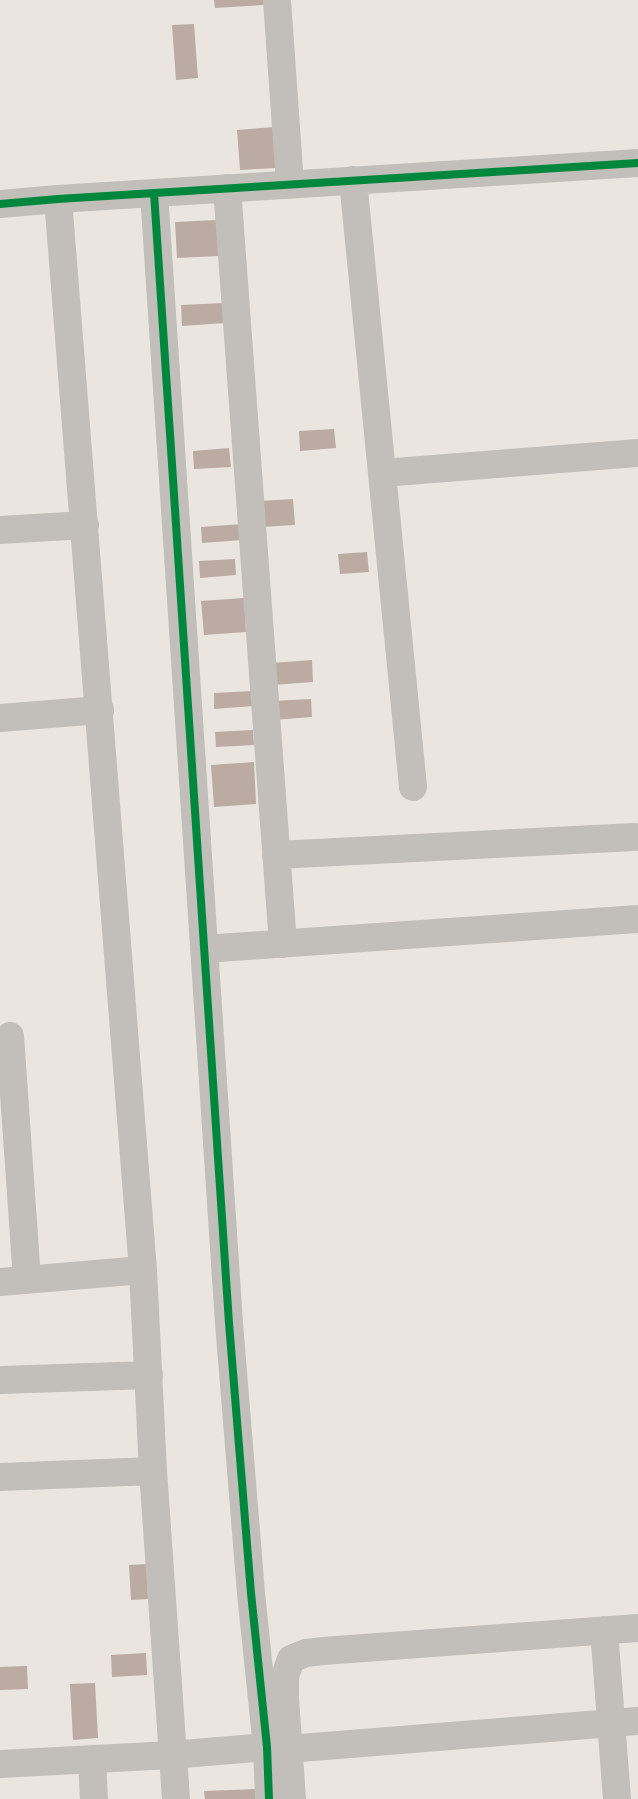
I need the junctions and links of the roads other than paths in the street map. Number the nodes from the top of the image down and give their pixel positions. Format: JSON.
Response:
{"nodes":[{"id":1,"x":277,"y":0,"type":"edge"},
{"id":2,"x":638,"y":163,"type":"edge"},
{"id":3,"x":353,"y":180,"type":"junction"},
{"id":4,"x":290,"y":184,"type":"junction"},
{"id":5,"x":228,"y":188,"type":"junction"},
{"id":6,"x":154,"y":193,"type":"junction"},
{"id":7,"x":58,"y":199,"type":"junction"},
{"id":8,"x":0,"y":204,"type":"edge"},
{"id":9,"x":638,"y":453,"type":"edge"},
{"id":10,"x":382,"y":473,"type":"junction"},
{"id":11,"x":85,"y":525,"type":"junction"},
{"id":12,"x":0,"y":530,"type":"edge"},
{"id":13,"x":100,"y":710,"type":"junction"},
{"id":14,"x":0,"y":718,"type":"edge"},
{"id":15,"x":413,"y":787,"type":"dead end"},
{"id":16,"x":634,"y":837,"type":"dead end"},
{"id":17,"x":276,"y":855,"type":"junction"},
{"id":18,"x":638,"y":919,"type":"edge"},
{"id":19,"x":283,"y":944,"type":"junction"},
{"id":20,"x":204,"y":949,"type":"junction"},
{"id":21,"x":10,"y":1036,"type":"dead end"},
{"id":22,"x":143,"y":1270,"type":"junction"},
{"id":23,"x":27,"y":1280,"type":"junction"},
{"id":24,"x":0,"y":1282,"type":"edge"},
{"id":25,"x":149,"y":1375,"type":"junction"},
{"id":26,"x":0,"y":1380,"type":"edge"},
{"id":27,"x":153,"y":1471,"type":"junction"},
{"id":28,"x":0,"y":1477,"type":"edge"},
{"id":29,"x":638,"y":1628,"type":"edge"},
{"id":30,"x":604,"y":1630,"type":"junction"},
{"id":31,"x":638,"y":1721,"type":"edge"},
{"id":32,"x":611,"y":1723,"type":"junction"},
{"id":33,"x":278,"y":1748,"type":"junction"},
{"id":34,"x":172,"y":1755,"type":"junction"},
{"id":35,"x":92,"y":1759,"type":"junction"},
{"id":36,"x":0,"y":1764,"type":"edge"},
{"id":37,"x":94,"y":1799,"type":"edge"},
{"id":38,"x":176,"y":1799,"type":"edge"},
{"id":39,"x":270,"y":1799,"type":"edge"},
{"id":40,"x":292,"y":1799,"type":"edge"},
{"id":41,"x":617,"y":1799,"type":"edge"}],
"edges":[{"from":1,"to":4,"type":"street"},
{"from":2,"to":3,"type":"street"},
{"from":3,"to":4,"type":"street"},
{"from":3,"to":10,"type":"street"},
{"from":4,"to":5,"type":"street"},
{"from":5,"to":6,"type":"street"},
{"from":5,"to":17,"type":"street"},
{"from":6,"to":7,"type":"street"},
{"from":6,"to":20,"type":"street"},
{"from":7,"to":8,"type":"street"},
{"from":7,"to":11,"type":"street"},
{"from":9,"to":10,"type":"street"},
{"from":10,"to":15,"type":"street"},
{"from":11,"to":12,"type":"street"},
{"from":11,"to":13,"type":"street"},
{"from":13,"to":14,"type":"street"},
{"from":13,"to":22,"type":"street"},
{"from":16,"to":17,"type":"street"},
{"from":17,"to":19,"type":"street"},
{"from":18,"to":19,"type":"street"},
{"from":19,"to":20,"type":"street"},
{"from":20,"to":33,"type":"street"},
{"from":21,"to":23,"type":"street"},
{"from":22,"to":23,"type":"street"},
{"from":22,"to":25,"type":"street"},
{"from":23,"to":24,"type":"street"},
{"from":25,"to":26,"type":"street"},
{"from":25,"to":27,"type":"street"},
{"from":27,"to":28,"type":"street"},
{"from":27,"to":34,"type":"street"},
{"from":29,"to":30,"type":"street"},
{"from":30,"to":32,"type":"street"},
{"from":30,"to":33,"type":"street"},
{"from":31,"to":32,"type":"street"},
{"from":32,"to":33,"type":"street"},
{"from":32,"to":41,"type":"street"},
{"from":33,"to":34,"type":"street"},
{"from":33,"to":39,"type":"street"},
{"from":33,"to":40,"type":"street"},
{"from":34,"to":35,"type":"street"},
{"from":34,"to":38,"type":"street"},
{"from":35,"to":36,"type":"street"},
{"from":35,"to":37,"type":"street"}]}
